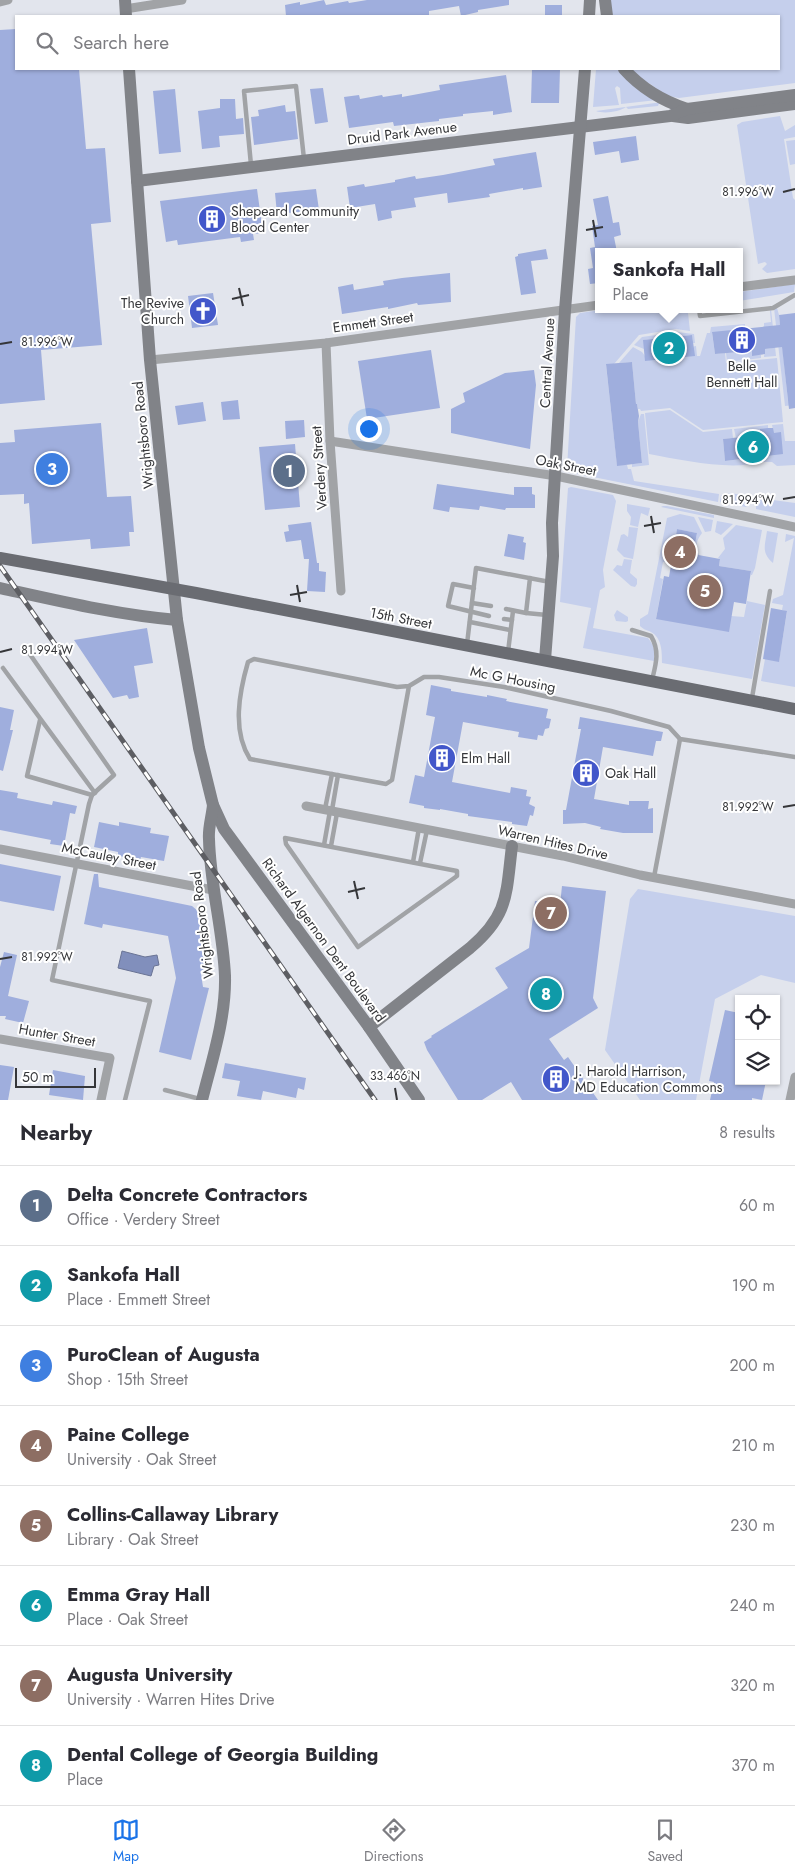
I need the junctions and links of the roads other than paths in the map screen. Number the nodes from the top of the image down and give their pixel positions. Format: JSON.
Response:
{"nodes":[{"id":1,"x":8,"y":0,"type":"edge"},
{"id":2,"x":182,"y":0,"type":"edge"},
{"id":3,"x":590,"y":0,"type":"edge"},
{"id":4,"x":605,"y":0,"type":"edge"},
{"id":5,"x":0,"y":2,"type":"edge"},
{"id":6,"x":125,"y":8,"type":"edge"},
{"id":7,"x":589,"y":15,"type":"edge"},
{"id":8,"x":607,"y":15,"type":"edge"},
{"id":9,"x":130,"y":70,"type":"edge"},
{"id":10,"x":584,"y":70,"type":"edge"},
{"id":11,"x":625,"y":70,"type":"edge"},
{"id":12,"x":795,"y":95,"type":"edge"},
{"id":13,"x":795,"y":104,"type":"edge"},
{"id":14,"x":687,"y":109,"type":"junction"},
{"id":15,"x":670,"y":116,"type":"junction"},
{"id":16,"x":580,"y":127,"type":"junction"},
{"id":17,"x":304,"y":160,"type":"junction"},
{"id":18,"x":251,"y":167,"type":"junction"},
{"id":19,"x":138,"y":181,"type":"junction"},
{"id":20,"x":795,"y":280,"type":"edge"},
{"id":21,"x":743,"y":286,"type":"edge"},
{"id":22,"x":795,"y":295,"type":"edge"},
{"id":23,"x":595,"y":306,"type":"edge"},
{"id":24,"x":565,"y":310,"type":"junction"},
{"id":25,"x":743,"y":311,"type":"edge"},
{"id":26,"x":700,"y":313,"type":"edge"},
{"id":27,"x":727,"y":313,"type":"edge"},
{"id":28,"x":326,"y":343,"type":"junction"},
{"id":29,"x":150,"y":360,"type":"junction"},
{"id":30,"x":330,"y":441,"type":"junction"},
{"id":31,"x":556,"y":476,"type":"junction"},
{"id":32,"x":795,"y":527,"type":"edge"},
{"id":33,"x":0,"y":558,"type":"edge"},
{"id":34,"x":530,"y":578,"type":"junction"},
{"id":35,"x":552,"y":582,"type":"junction"},
{"id":36,"x":0,"y":588,"type":"edge"},
{"id":37,"x":474,"y":588,"type":"junction"},
{"id":38,"x":341,"y":591,"type":"dead end"},
{"id":39,"x":770,"y":591,"type":"dead end"},
{"id":40,"x":472,"y":603,"type":"junction"},
{"id":41,"x":491,"y":606,"type":"dead end"},
{"id":42,"x":506,"y":609,"type":"dead end"},
{"id":43,"x":471,"y":611,"type":"junction"},
{"id":44,"x":513,"y":611,"type":"junction"},
{"id":45,"x":526,"y":613,"type":"junction"},
{"id":46,"x":489,"y":616,"type":"dead end"},
{"id":47,"x":549,"y":616,"type":"junction"},
{"id":48,"x":504,"y":619,"type":"dead end"},
{"id":49,"x":178,"y":620,"type":"junction"},
{"id":50,"x":512,"y":620,"type":"junction"},
{"id":51,"x":470,"y":622,"type":"junction"},
{"id":52,"x":510,"y":630,"type":"junction"},
{"id":53,"x":632,"y":630,"type":"dead end"},
{"id":54,"x":467,"y":646,"type":"junction"},
{"id":55,"x":29,"y":653,"type":"dead end"},
{"id":56,"x":508,"y":653,"type":"junction"},
{"id":57,"x":545,"y":660,"type":"junction"},
{"id":58,"x":3,"y":668,"type":"dead end"},
{"id":59,"x":652,"y":682,"type":"junction"},
{"id":60,"x":409,"y":686,"type":"junction"},
{"id":61,"x":751,"y":701,"type":"junction"},
{"id":62,"x":795,"y":709,"type":"edge"},
{"id":63,"x":40,"y":719,"type":"junction"},
{"id":64,"x":680,"y":739,"type":"junction"},
{"id":65,"x":795,"y":757,"type":"edge"},
{"id":66,"x":332,"y":774,"type":"junction"},
{"id":67,"x":338,"y":775,"type":"junction"},
{"id":68,"x":94,"y":794,"type":"junction"},
{"id":69,"x":212,"y":800,"type":"junction"},
{"id":70,"x":306,"y":806,"type":"dead end"},
{"id":71,"x":331,"y":811,"type":"junction"},
{"id":72,"x":423,"y":829,"type":"junction"},
{"id":73,"x":324,"y":845,"type":"junction"},
{"id":74,"x":331,"y":846,"type":"junction"},
{"id":75,"x":512,"y":846,"type":"junction"},
{"id":76,"x":0,"y":849,"type":"edge"},
{"id":77,"x":413,"y":862,"type":"junction"},
{"id":78,"x":420,"y":863,"type":"junction"},
{"id":79,"x":77,"y":864,"type":"junction"},
{"id":80,"x":654,"y":877,"type":"junction"},
{"id":81,"x":213,"y":890,"type":"junction"},
{"id":82,"x":795,"y":904,"type":"edge"},
{"id":83,"x":369,"y":1027,"type":"junction"},
{"id":84,"x":0,"y":1039,"type":"edge"},
{"id":85,"x":795,"y":1078,"type":"edge"},
{"id":86,"x":165,"y":1090,"type":"dead end"},
{"id":87,"x":202,"y":1099,"type":"edge"},
{"id":88,"x":101,"y":1100,"type":"edge"},
{"id":89,"x":125,"y":1100,"type":"edge"},
{"id":90,"x":419,"y":1100,"type":"edge"},
{"id":91,"x":790,"y":1100,"type":"edge"}],
"edges":[{"from":1,"to":5,"type":"street"},
{"from":2,"to":6,"type":"street"},
{"from":3,"to":7,"type":"main road"},
{"from":4,"to":8,"type":"main road"},
{"from":9,"to":19,"type":"main road","name":"Wrightsboro Road"},
{"from":10,"to":16,"type":"main road","name":"Central Avenue"},
{"from":11,"to":14,"type":"main road"},
{"from":12,"to":14,"type":"main road","name":"Druid Park Avenue"},
{"from":13,"to":15,"type":"main road","name":"Druid Park Avenue"},
{"from":14,"to":15,"type":"main road","name":"Druid Park Avenue"},
{"from":15,"to":16,"type":"main road","name":"Druid Park Avenue"},
{"from":16,"to":17,"type":"main road","name":"Druid Park Avenue"},
{"from":16,"to":24,"type":"main road","name":"Central Avenue"},
{"from":17,"to":18,"type":"main road","name":"Druid Park Avenue"},
{"from":17,"to":18,"type":"lane"},
{"from":18,"to":19,"type":"main road","name":"Druid Park Avenue"},
{"from":19,"to":29,"type":"main road","name":"Wrightsboro Road"},
{"from":20,"to":21,"type":"street"},
{"from":22,"to":25,"type":"lane"},
{"from":23,"to":24,"type":"street","name":"Emmett Street"},
{"from":24,"to":28,"type":"street","name":"Emmett Street"},
{"from":24,"to":31,"type":"main road","name":"Central Avenue"},
{"from":26,"to":27,"type":"lane"},
{"from":28,"to":29,"type":"street","name":"Emmett Street"},
{"from":28,"to":30,"type":"street","name":"Verdery Street"},
{"from":29,"to":49,"type":"main road","name":"Wrightsboro Road"},
{"from":30,"to":31,"type":"street","name":"Oak Street"},
{"from":30,"to":38,"type":"street","name":"Verdery Street"},
{"from":31,"to":32,"type":"street","name":"Oak Street"},
{"from":31,"to":35,"type":"main road","name":"Central Avenue"},
{"from":33,"to":54,"type":"main road","name":"15th Street"},
{"from":34,"to":35,"type":"lane"},
{"from":34,"to":37,"type":"lane"},
{"from":34,"to":45,"type":"lane"},
{"from":35,"to":47,"type":"main road","name":"Central Avenue"},
{"from":36,"to":49,"type":"main road"},
{"from":37,"to":40,"type":"lane"},
{"from":37,"to":43,"type":"lane"},
{"from":39,"to":61,"type":"lane"},
{"from":40,"to":41,"type":"lane"},
{"from":40,"to":43,"type":"lane"},
{"from":42,"to":44,"type":"lane"},
{"from":43,"to":46,"type":"lane"},
{"from":43,"to":51,"type":"lane"},
{"from":44,"to":45,"type":"lane"},
{"from":44,"to":50,"type":"lane"},
{"from":45,"to":47,"type":"lane"},
{"from":47,"to":57,"type":"main road","name":"Central Avenue"},
{"from":48,"to":50,"type":"lane"},
{"from":49,"to":69,"type":"main road","name":"Wrightsboro Road"},
{"from":50,"to":52,"type":"lane"},
{"from":51,"to":52,"type":"lane"},
{"from":51,"to":54,"type":"lane"},
{"from":52,"to":56,"type":"lane"},
{"from":53,"to":59,"type":"lane"},
{"from":54,"to":56,"type":"main road","name":"15th Street"},
{"from":55,"to":68,"type":"lane"},
{"from":56,"to":57,"type":"main road","name":"15th Street"},
{"from":57,"to":59,"type":"main road","name":"15th Street"},
{"from":58,"to":63,"type":"lane"},
{"from":59,"to":61,"type":"main road","name":"15th Street"},
{"from":60,"to":64,"type":"lane","name":"Mc G Housing"},
{"from":60,"to":66,"type":"lane"},
{"from":60,"to":67,"type":"lane"},
{"from":61,"to":62,"type":"main road","name":"15th Street"},
{"from":63,"to":68,"type":"lane"},
{"from":63,"to":68,"type":"lane"},
{"from":64,"to":65,"type":"lane","name":"Mc G Housing"},
{"from":64,"to":80,"type":"lane"},
{"from":66,"to":67,"type":"lane"},
{"from":66,"to":71,"type":"lane"},
{"from":67,"to":71,"type":"lane"},
{"from":68,"to":79,"type":"lane"},
{"from":69,"to":81,"type":"main road","name":"Wrightsboro Road"},
{"from":69,"to":83,"type":"main road","name":"Richard Algernon Dent Boulevard"},
{"from":70,"to":71,"type":"street","name":"Warren Hites Drive"},
{"from":71,"to":72,"type":"street","name":"Warren Hites Drive"},
{"from":71,"to":73,"type":"lane"},
{"from":71,"to":74,"type":"lane"},
{"from":72,"to":75,"type":"street","name":"Warren Hites Drive"},
{"from":72,"to":77,"type":"lane"},
{"from":72,"to":78,"type":"lane"},
{"from":73,"to":74,"type":"lane"},
{"from":73,"to":78,"type":"lane"},
{"from":74,"to":77,"type":"lane"},
{"from":75,"to":80,"type":"street","name":"Warren Hites Drive"},
{"from":75,"to":83,"type":"main road"},
{"from":76,"to":79,"type":"street","name":"McCauley Street"},
{"from":77,"to":78,"type":"lane"},
{"from":79,"to":81,"type":"street","name":"McCauley Street"},
{"from":79,"to":89,"type":"lane"},
{"from":80,"to":82,"type":"street","name":"Warren Hites Drive"},
{"from":81,"to":87,"type":"main road","name":"Wrightsboro Road"},
{"from":83,"to":90,"type":"main road","name":"Richard Algernon Dent Boulevard"},
{"from":84,"to":88,"type":"street","name":"Hunter Street"},
{"from":85,"to":91,"type":"street"},
{"from":86,"to":87,"type":"lane"}]}
